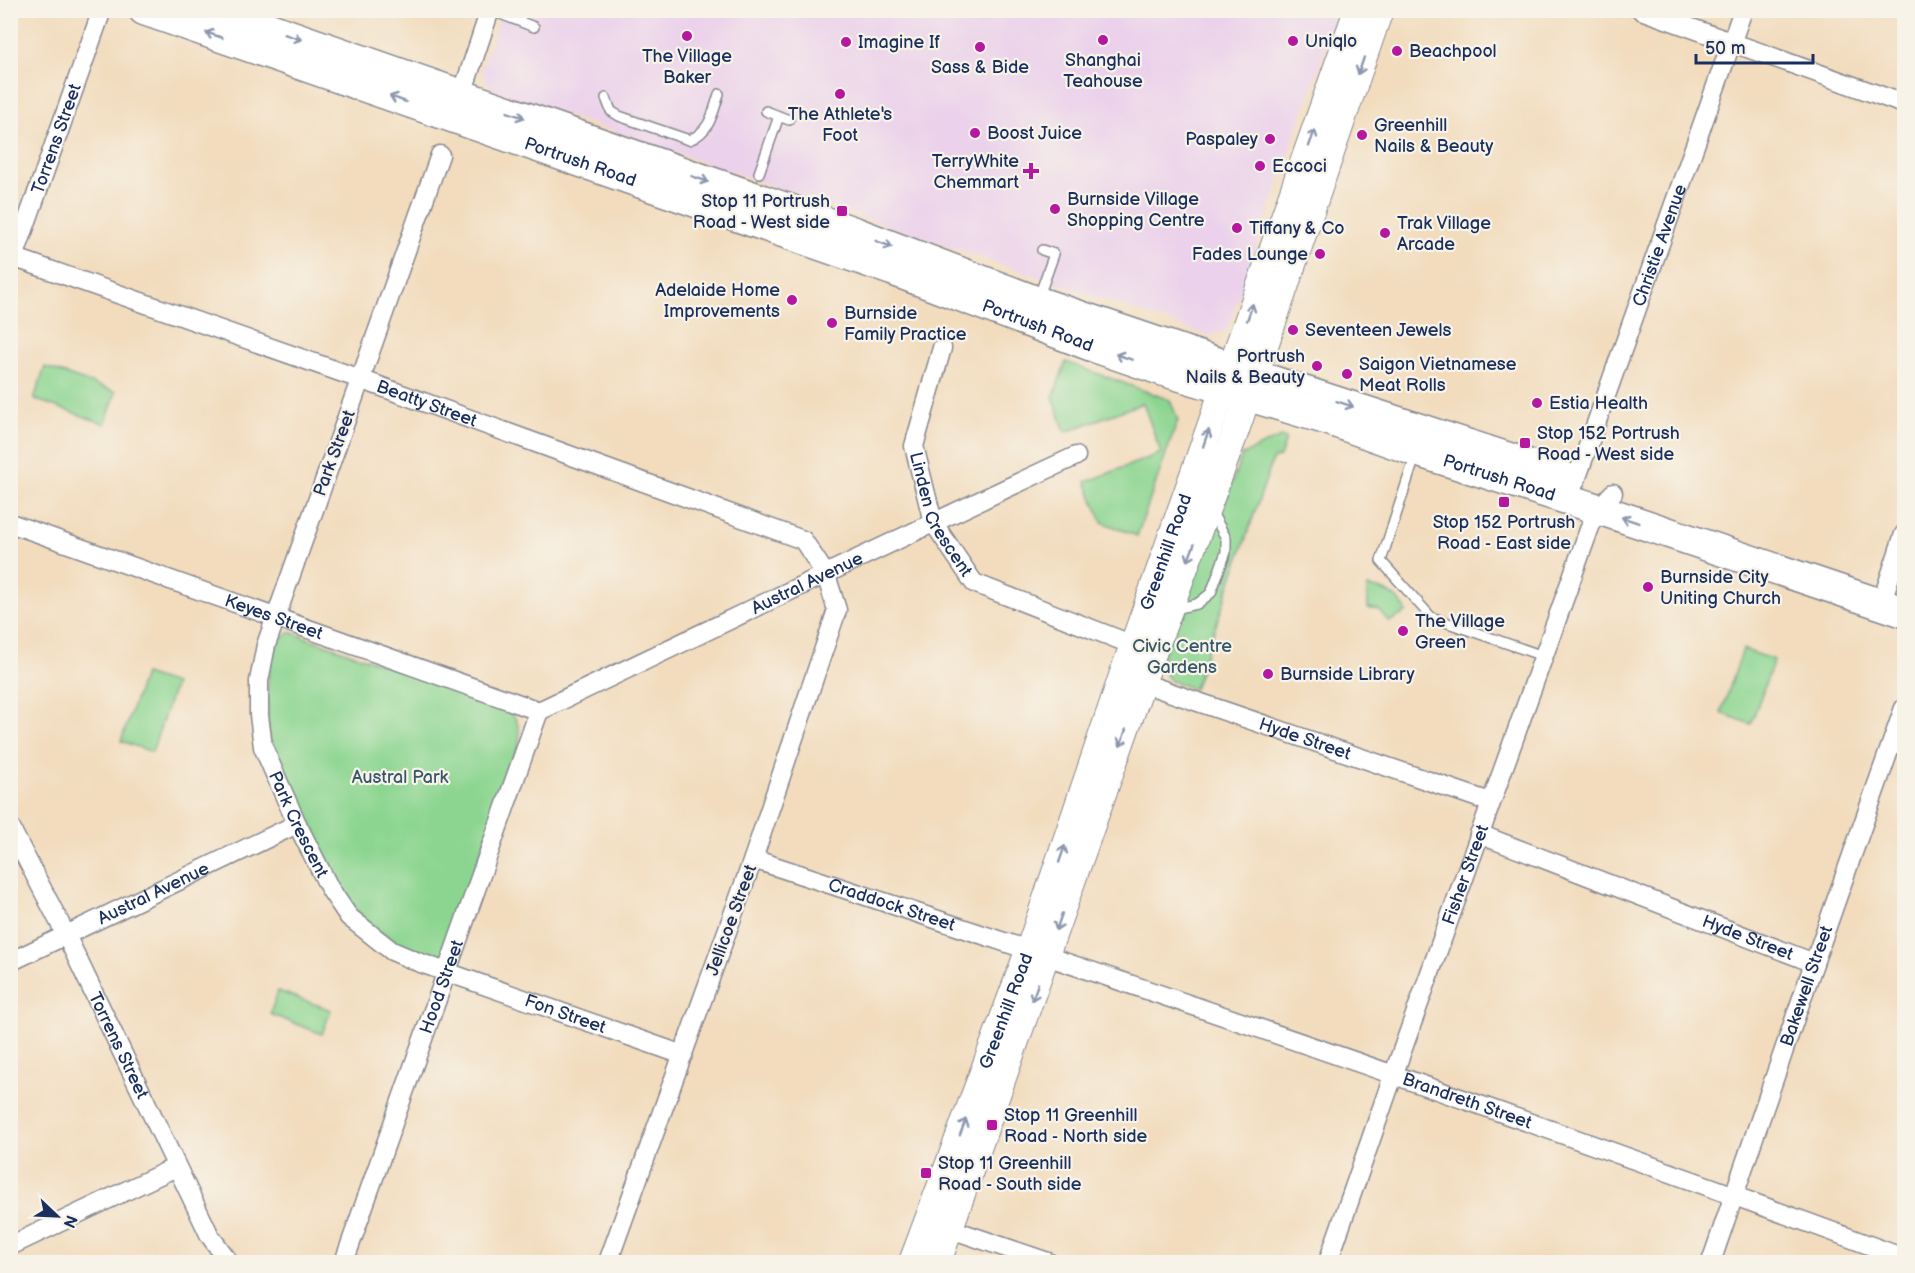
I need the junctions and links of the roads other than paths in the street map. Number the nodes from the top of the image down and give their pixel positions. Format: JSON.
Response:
{"nodes":[{"id":1,"x":102,"y":10,"type":"edge"},
{"id":2,"x":144,"y":10,"type":"edge"},
{"id":3,"x":218,"y":10,"type":"edge"},
{"id":4,"x":490,"y":10,"type":"edge"},
{"id":5,"x":1641,"y":10,"type":"edge"},
{"id":6,"x":1743,"y":10,"type":"edge"},
{"id":7,"x":1370,"y":12,"type":"edge"},
{"id":8,"x":534,"y":27,"type":"dead end"},
{"id":9,"x":1731,"y":43,"type":"junction"},
{"id":10,"x":719,"y":94,"type":"dead end"},
{"id":11,"x":606,"y":98,"type":"dead end"},
{"id":12,"x":1905,"y":104,"type":"edge"},
{"id":13,"x":457,"y":108,"type":"junction"},
{"id":14,"x":766,"y":111,"type":"dead end"},
{"id":15,"x":779,"y":116,"type":"junction"},
{"id":16,"x":789,"y":120,"type":"dead end"},
{"id":17,"x":704,"y":132,"type":"junction"},
{"id":18,"x":714,"y":136,"type":"dead end"},
{"id":19,"x":441,"y":155,"type":"dead end"},
{"id":20,"x":759,"y":173,"type":"dead end"},
{"id":21,"x":1042,"y":250,"type":"dead end"},
{"id":22,"x":12,"y":260,"type":"edge"},
{"id":23,"x":1038,"y":302,"type":"junction"},
{"id":24,"x":942,"y":348,"type":"dead end"},
{"id":25,"x":360,"y":379,"type":"junction"},
{"id":26,"x":1239,"y":382,"type":"junction"},
{"id":27,"x":1416,"y":451,"type":"junction"},
{"id":28,"x":1076,"y":456,"type":"dead end"},
{"id":29,"x":1576,"y":480,"type":"junction"},
{"id":30,"x":1606,"y":501,"type":"junction"},
{"id":31,"x":933,"y":522,"type":"junction"},
{"id":32,"x":10,"y":523,"type":"edge"},
{"id":33,"x":1905,"y":534,"type":"edge"},
{"id":34,"x":826,"y":575,"type":"junction"},
{"id":35,"x":1894,"y":599,"type":"edge"},
{"id":36,"x":276,"y":616,"type":"junction"},
{"id":37,"x":1133,"y":645,"type":"junction"},
{"id":38,"x":1543,"y":656,"type":"junction"},
{"id":39,"x":1132,"y":679,"type":"junction"},
{"id":40,"x":1905,"y":708,"type":"edge"},
{"id":41,"x":539,"y":711,"type":"junction"},
{"id":42,"x":1490,"y":802,"type":"junction"},
{"id":43,"x":297,"y":824,"type":"junction"},
{"id":44,"x":10,"y":827,"type":"edge"},
{"id":45,"x":1479,"y":834,"type":"junction"},
{"id":46,"x":753,"y":859,"type":"junction"},
{"id":47,"x":66,"y":935,"type":"junction"},
{"id":48,"x":1038,"y":953,"type":"junction"},
{"id":49,"x":10,"y":962,"type":"edge"},
{"id":50,"x":1814,"y":963,"type":"junction"},
{"id":51,"x":447,"y":972,"type":"junction"},
{"id":52,"x":683,"y":1055,"type":"junction"},
{"id":53,"x":1393,"y":1076,"type":"junction"},
{"id":54,"x":176,"y":1167,"type":"junction"},
{"id":55,"x":1735,"y":1195,"type":"junction"},
{"id":56,"x":938,"y":1225,"type":"junction"},
{"id":57,"x":10,"y":1246,"type":"edge"},
{"id":58,"x":1905,"y":1258,"type":"edge"},
{"id":59,"x":229,"y":1263,"type":"edge"},
{"id":60,"x":344,"y":1263,"type":"edge"},
{"id":61,"x":608,"y":1263,"type":"edge"},
{"id":62,"x":912,"y":1263,"type":"edge"},
{"id":63,"x":938,"y":1263,"type":"edge"},
{"id":64,"x":1048,"y":1263,"type":"edge"},
{"id":65,"x":1328,"y":1263,"type":"edge"},
{"id":66,"x":1711,"y":1263,"type":"edge"}],
"edges":[{"from":1,"to":22,"type":"street","name":"Torrens Street"},
{"from":13,"to":2,"type":"highway","name":"Portrush Road","one_way":true},
{"from":3,"to":13,"type":"highway","name":"Portrush Road","one_way":true},
{"from":4,"to":8,"type":"lane"},
{"from":4,"to":13,"type":"street"},
{"from":5,"to":9,"type":"street"},
{"from":6,"to":9,"type":"street","name":"Christie Avenue"},
{"from":7,"to":26,"type":"main road","name":"Greenhill Road"},
{"from":9,"to":12,"type":"street"},
{"from":9,"to":29,"type":"street","name":"Christie Avenue"},
{"from":10,"to":17,"type":"lane"},
{"from":11,"to":17,"type":"lane"},
{"from":13,"to":23,"type":"highway","name":"Portrush Road","one_way":true},
{"from":26,"to":13,"type":"highway","name":"Portrush Road","one_way":true},
{"from":14,"to":15,"type":"lane"},
{"from":15,"to":16,"type":"lane"},
{"from":15,"to":20,"type":"lane"},
{"from":17,"to":18,"type":"lane"},
{"from":19,"to":25,"type":"street","name":"Park Street"},
{"from":21,"to":23,"type":"lane"},
{"from":22,"to":25,"type":"street","name":"Beatty Street"},
{"from":23,"to":26,"type":"highway","name":"Portrush Road"},
{"from":24,"to":31,"type":"street","name":"Linden Crescent"},
{"from":25,"to":34,"type":"street","name":"Beatty Street"},
{"from":25,"to":36,"type":"street","name":"Park Street"},
{"from":26,"to":27,"type":"highway","name":"Portrush Road"},
{"from":26,"to":29,"type":"highway","name":"Portrush Road","one_way":true},
{"from":37,"to":26,"type":"main road","name":"Greenhill Road","one_way":true},
{"from":26,"to":39,"type":"main road","name":"Greenhill Road","one_way":true},
{"from":27,"to":30,"type":"highway","name":"Portrush Road"},
{"from":27,"to":38,"type":"lane"},
{"from":28,"to":31,"type":"street","name":"Austral Avenue"},
{"from":29,"to":30,"type":"highway","name":"Portrush Road"},
{"from":30,"to":35,"type":"highway","name":"Portrush Road"},
{"from":30,"to":38,"type":"street","name":"Fisher Street"},
{"from":31,"to":34,"type":"street","name":"Austral Avenue"},
{"from":31,"to":37,"type":"street","name":"Linden Crescent"},
{"from":32,"to":36,"type":"street","name":"Keyes Street"},
{"from":33,"to":35,"type":"street"},
{"from":34,"to":41,"type":"street","name":"Austral Avenue"},
{"from":34,"to":46,"type":"street","name":"Jellicoe Street"},
{"from":36,"to":41,"type":"street","name":"Keyes Street"},
{"from":36,"to":43,"type":"street","name":"Park Crescent"},
{"from":37,"to":39,"type":"main road","name":"Greenhill Road"},
{"from":38,"to":42,"type":"street","name":"Fisher Street"},
{"from":39,"to":42,"type":"street","name":"Hyde Street"},
{"from":39,"to":48,"type":"main road","name":"Greenhill Road"},
{"from":40,"to":50,"type":"street","name":"Bakewell Street"},
{"from":41,"to":51,"type":"street","name":"Hood Street"},
{"from":42,"to":45,"type":"street","name":"Fisher Street"},
{"from":43,"to":47,"type":"street","name":"Austral Avenue"},
{"from":43,"to":51,"type":"street","name":"Park Crescent"},
{"from":44,"to":47,"type":"street","name":"Torrens Street"},
{"from":45,"to":50,"type":"street","name":"Hyde Street"},
{"from":45,"to":53,"type":"street","name":"Fisher Street"},
{"from":46,"to":48,"type":"street","name":"Craddock Street"},
{"from":46,"to":52,"type":"street","name":"Jellicoe Street"},
{"from":47,"to":49,"type":"street","name":"Austral Avenue"},
{"from":47,"to":54,"type":"street","name":"Torrens Street"},
{"from":48,"to":53,"type":"street","name":"Brandreth Street"},
{"from":48,"to":56,"type":"main road","name":"Greenhill Road"},
{"from":50,"to":55,"type":"street","name":"Bakewell Street"},
{"from":51,"to":52,"type":"street","name":"Fon Street"},
{"from":51,"to":60,"type":"street","name":"Hood Street"},
{"from":52,"to":61,"type":"street","name":"Jellicoe Street"},
{"from":53,"to":55,"type":"street","name":"Brandreth Street"},
{"from":53,"to":65,"type":"street","name":"Fisher Street"},
{"from":54,"to":57,"type":"street"},
{"from":54,"to":59,"type":"street","name":"Torrens Street"},
{"from":55,"to":58,"type":"street","name":"Brandreth Street"},
{"from":55,"to":66,"type":"street","name":"Bakewell Street"},
{"from":56,"to":62,"type":"main road","name":"Greenhill Road"},
{"from":56,"to":63,"type":"main road","name":"Greenhill Road"},
{"from":56,"to":64,"type":"street"}]}
